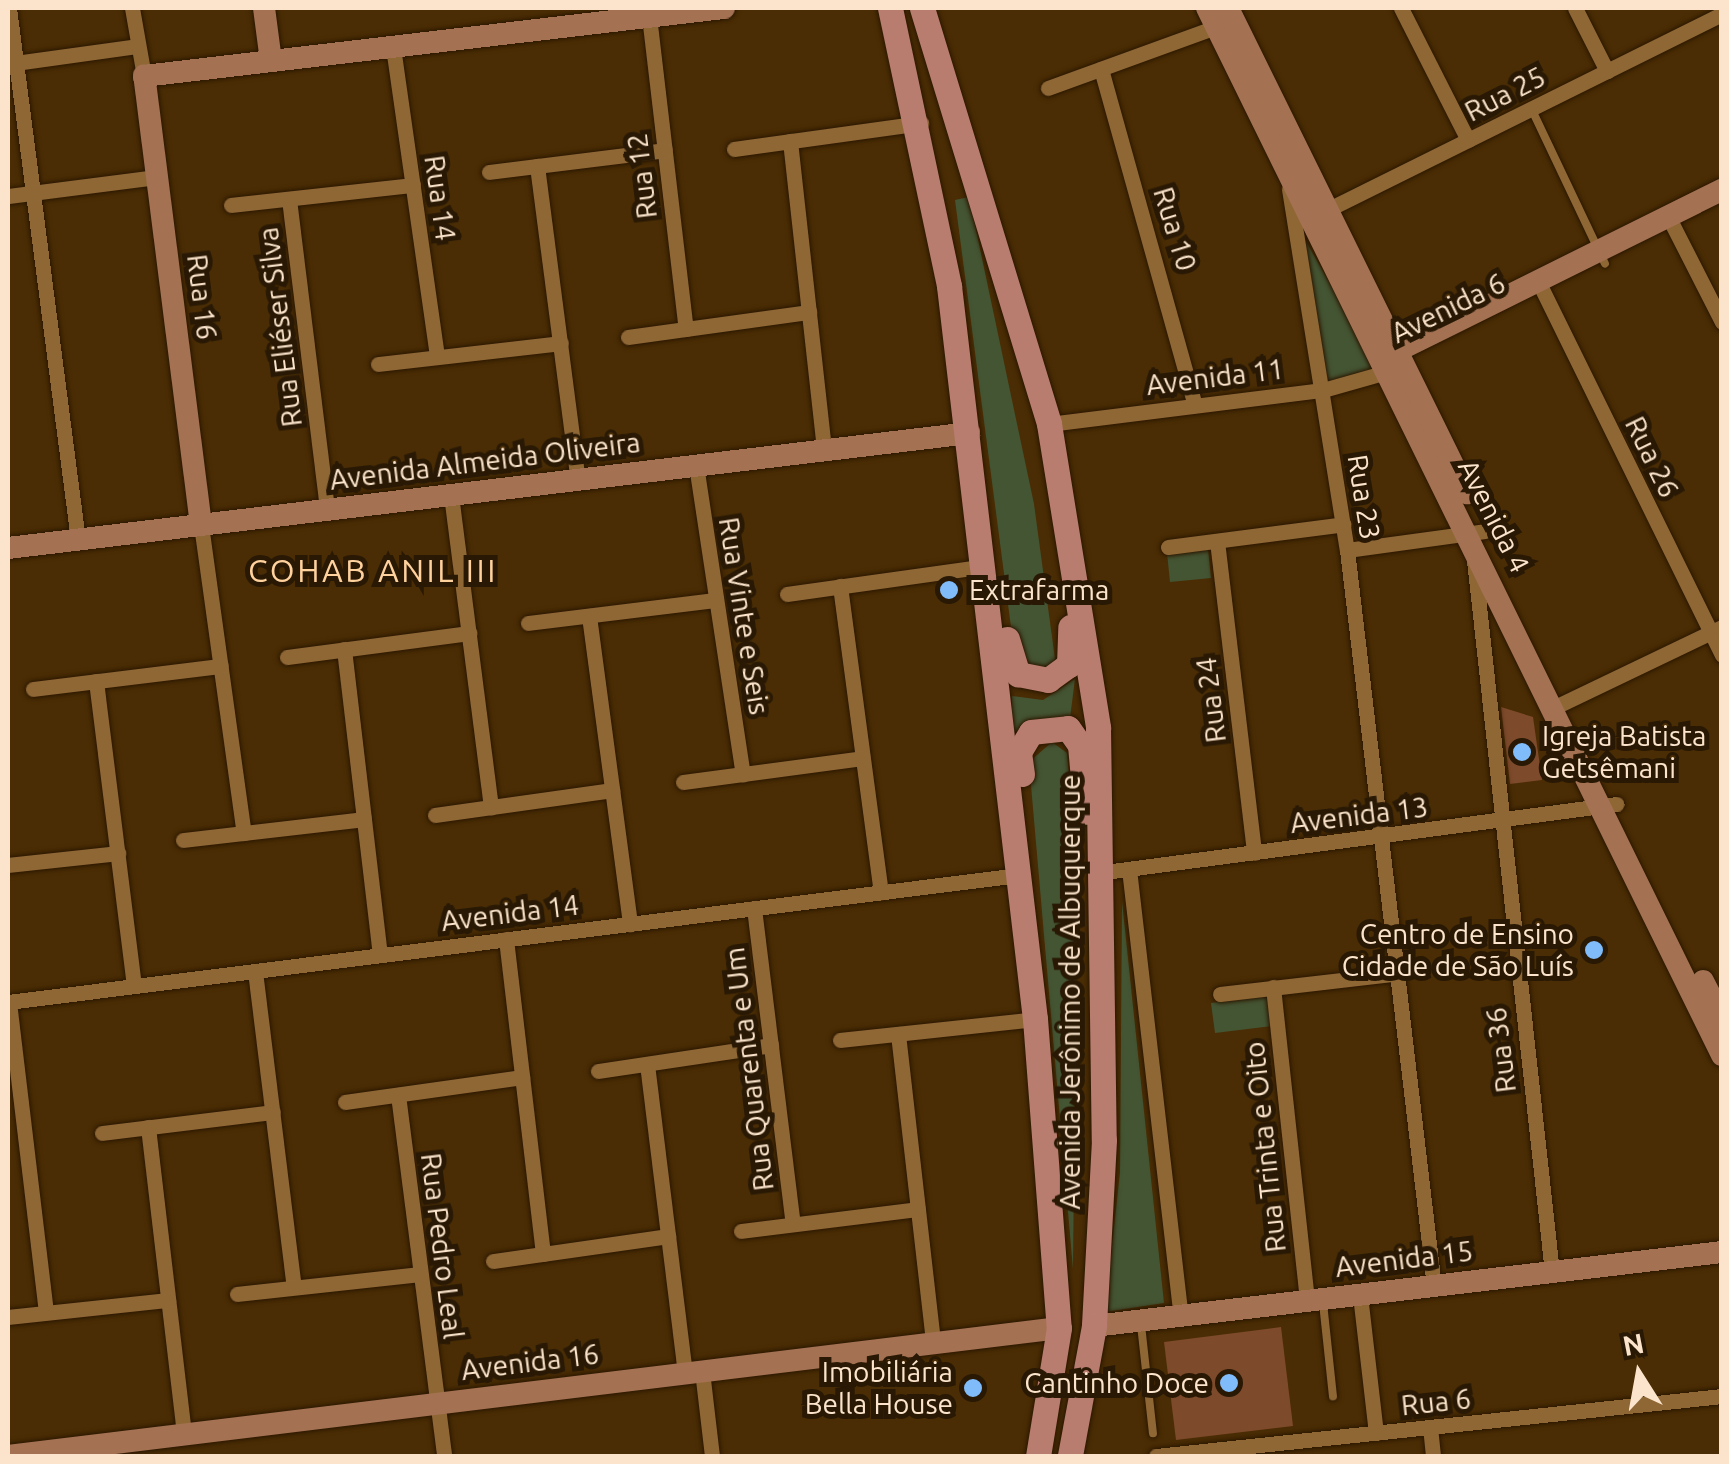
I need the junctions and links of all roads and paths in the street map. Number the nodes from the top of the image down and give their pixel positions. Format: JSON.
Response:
{"nodes":[{"id":1,"x":9,"y":8,"type":"edge"},
{"id":2,"x":132,"y":8,"type":"edge"},
{"id":3,"x":264,"y":8,"type":"edge"},
{"id":4,"x":724,"y":8,"type":"edge"},
{"id":5,"x":890,"y":8,"type":"edge"},
{"id":6,"x":922,"y":8,"type":"edge"},
{"id":7,"x":1401,"y":8,"type":"edge"},
{"id":8,"x":1575,"y":8,"type":"edge"},
{"id":9,"x":1217,"y":14,"type":"edge"},
{"id":10,"x":1722,"y":14,"type":"edge"},
{"id":11,"x":649,"y":16,"type":"junction"},
{"id":12,"x":137,"y":46,"type":"junction"},
{"id":13,"x":393,"y":46,"type":"junction"},
{"id":14,"x":271,"y":61,"type":"junction"},
{"id":15,"x":14,"y":63,"type":"edge"},
{"id":16,"x":1101,"y":70,"type":"junction"},
{"id":17,"x":1607,"y":71,"type":"junction"},
{"id":18,"x":144,"y":76,"type":"junction"},
{"id":19,"x":1048,"y":88,"type":"dead end"},
{"id":20,"x":1531,"y":108,"type":"junction"},
{"id":21,"x":921,"y":123,"type":"junction"},
{"id":22,"x":1468,"y":140,"type":"junction"},
{"id":23,"x":790,"y":141,"type":"junction"},
{"id":24,"x":734,"y":149,"type":"dead end"},
{"id":25,"x":664,"y":150,"type":"junction"},
{"id":26,"x":538,"y":166,"type":"junction"},
{"id":27,"x":1285,"y":166,"type":"junction"},
{"id":28,"x":489,"y":172,"type":"dead end"},
{"id":29,"x":157,"y":178,"type":"junction"},
{"id":30,"x":413,"y":185,"type":"junction"},
{"id":31,"x":1722,"y":190,"type":"edge"},
{"id":32,"x":36,"y":192,"type":"junction"},
{"id":33,"x":8,"y":196,"type":"edge"},
{"id":34,"x":289,"y":198,"type":"junction"},
{"id":35,"x":232,"y":205,"type":"dead end"},
{"id":36,"x":1722,"y":206,"type":"edge"},
{"id":37,"x":1319,"y":214,"type":"junction"},
{"id":38,"x":1672,"y":223,"type":"junction"},
{"id":39,"x":1602,"y":257,"type":"junction"},
{"id":40,"x":1541,"y":287,"type":"junction"},
{"id":41,"x":809,"y":312,"type":"junction"},
{"id":42,"x":1722,"y":322,"type":"edge"},
{"id":43,"x":686,"y":329,"type":"junction"},
{"id":44,"x":628,"y":337,"type":"dead end"},
{"id":45,"x":562,"y":343,"type":"junction"},
{"id":46,"x":437,"y":357,"type":"junction"},
{"id":47,"x":1396,"y":362,"type":"junction"},
{"id":48,"x":378,"y":364,"type":"dead end"},
{"id":49,"x":1322,"y":390,"type":"junction"},
{"id":50,"x":1195,"y":405,"type":"junction"},
{"id":51,"x":1049,"y":424,"type":"junction"},
{"id":52,"x":969,"y":433,"type":"junction"},
{"id":53,"x":824,"y":450,"type":"junction"},
{"id":54,"x":696,"y":466,"type":"junction"},
{"id":55,"x":578,"y":480,"type":"junction"},
{"id":56,"x":451,"y":495,"type":"junction"},
{"id":57,"x":327,"y":510,"type":"junction"},
{"id":58,"x":1344,"y":524,"type":"junction"},
{"id":59,"x":201,"y":525,"type":"junction"},
{"id":60,"x":1478,"y":534,"type":"junction"},
{"id":61,"x":78,"y":540,"type":"junction"},
{"id":62,"x":1217,"y":540,"type":"junction"},
{"id":63,"x":1168,"y":547,"type":"dead end"},
{"id":64,"x":8,"y":548,"type":"edge"},
{"id":65,"x":1348,"y":550,"type":"junction"},
{"id":66,"x":985,"y":566,"type":"junction"},
{"id":67,"x":840,"y":586,"type":"junction"},
{"id":68,"x":788,"y":594,"type":"dead end"},
{"id":69,"x":716,"y":600,"type":"junction"},
{"id":70,"x":588,"y":616,"type":"junction"},
{"id":71,"x":528,"y":623,"type":"dead end"},
{"id":72,"x":1716,"y":630,"type":"edge"},
{"id":73,"x":468,"y":633,"type":"junction"},
{"id":74,"x":344,"y":649,"type":"junction"},
{"id":75,"x":1722,"y":655,"type":"edge"},
{"id":76,"x":287,"y":657,"type":"dead end"},
{"id":77,"x":220,"y":666,"type":"junction"},
{"id":78,"x":96,"y":681,"type":"junction"},
{"id":79,"x":33,"y":689,"type":"dead end"},
{"id":80,"x":1561,"y":704,"type":"junction"},
{"id":81,"x":862,"y":758,"type":"junction"},
{"id":82,"x":743,"y":774,"type":"junction"},
{"id":83,"x":682,"y":782,"type":"dead end"},
{"id":84,"x":612,"y":790,"type":"junction"},
{"id":85,"x":1610,"y":806,"type":"junction"},
{"id":86,"x":491,"y":808,"type":"junction"},
{"id":87,"x":434,"y":815,"type":"dead end"},
{"id":88,"x":364,"y":819,"type":"junction"},
{"id":89,"x":1500,"y":822,"type":"junction"},
{"id":90,"x":244,"y":833,"type":"junction"},
{"id":91,"x":1377,"y":838,"type":"junction"},
{"id":92,"x":183,"y":840,"type":"dead end"},
{"id":93,"x":118,"y":852,"type":"junction"},
{"id":94,"x":1254,"y":853,"type":"junction"},
{"id":95,"x":8,"y":864,"type":"edge"},
{"id":96,"x":1117,"y":870,"type":"junction"},
{"id":97,"x":1019,"y":874,"type":"junction"},
{"id":98,"x":881,"y":892,"type":"junction"},
{"id":99,"x":754,"y":908,"type":"junction"},
{"id":100,"x":630,"y":924,"type":"junction"},
{"id":101,"x":506,"y":939,"type":"junction"},
{"id":102,"x":380,"y":955,"type":"junction"},
{"id":103,"x":255,"y":971,"type":"junction"},
{"id":104,"x":1394,"y":974,"type":"junction"},
{"id":105,"x":134,"y":986,"type":"junction"},
{"id":106,"x":1273,"y":987,"type":"junction"},
{"id":107,"x":1220,"y":994,"type":"dead end"},
{"id":108,"x":8,"y":1002,"type":"edge"},
{"id":109,"x":1722,"y":1018,"type":"edge"},
{"id":110,"x":1035,"y":1019,"type":"junction"},
{"id":111,"x":898,"y":1034,"type":"junction"},
{"id":112,"x":840,"y":1040,"type":"dead end"},
{"id":113,"x":771,"y":1044,"type":"junction"},
{"id":114,"x":1105,"y":1052,"type":"junction"},
{"id":115,"x":1722,"y":1055,"type":"edge"},
{"id":116,"x":647,"y":1064,"type":"junction"},
{"id":117,"x":598,"y":1071,"type":"dead end"},
{"id":118,"x":522,"y":1077,"type":"junction"},
{"id":119,"x":398,"y":1095,"type":"junction"},
{"id":120,"x":346,"y":1102,"type":"dead end"},
{"id":121,"x":274,"y":1112,"type":"junction"},
{"id":122,"x":148,"y":1128,"type":"junction"},
{"id":123,"x":102,"y":1133,"type":"dead end"},
{"id":124,"x":918,"y":1210,"type":"junction"},
{"id":125,"x":793,"y":1224,"type":"junction"},
{"id":126,"x":742,"y":1231,"type":"dead end"},
{"id":127,"x":668,"y":1236,"type":"junction"},
{"id":128,"x":1722,"y":1252,"type":"edge"},
{"id":129,"x":543,"y":1254,"type":"junction"},
{"id":130,"x":492,"y":1261,"type":"dead end"},
{"id":131,"x":1552,"y":1272,"type":"junction"},
{"id":132,"x":420,"y":1274,"type":"junction"},
{"id":133,"x":294,"y":1286,"type":"junction"},
{"id":134,"x":1434,"y":1286,"type":"junction"},
{"id":135,"x":237,"y":1294,"type":"dead end"},
{"id":136,"x":1360,"y":1295,"type":"junction"},
{"id":137,"x":168,"y":1300,"type":"junction"},
{"id":138,"x":1314,"y":1300,"type":"junction"},
{"id":139,"x":46,"y":1312,"type":"junction"},
{"id":140,"x":1181,"y":1316,"type":"junction"},
{"id":141,"x":8,"y":1317,"type":"edge"},
{"id":142,"x":1141,"y":1320,"type":"junction"},
{"id":143,"x":1094,"y":1326,"type":"junction"},
{"id":144,"x":1060,"y":1328,"type":"junction"},
{"id":145,"x":934,"y":1343,"type":"junction"},
{"id":146,"x":693,"y":1373,"type":"junction"},
{"id":147,"x":1333,"y":1396,"type":"dead end"},
{"id":148,"x":1722,"y":1396,"type":"edge"},
{"id":149,"x":437,"y":1404,"type":"junction"},
{"id":150,"x":1430,"y":1428,"type":"junction"},
{"id":151,"x":1154,"y":1433,"type":"dead end"},
{"id":152,"x":1376,"y":1433,"type":"junction"},
{"id":153,"x":184,"y":1435,"type":"junction"},
{"id":154,"x":132,"y":1449,"type":"edge"},
{"id":155,"x":8,"y":1456,"type":"edge"},
{"id":156,"x":444,"y":1456,"type":"edge"},
{"id":157,"x":712,"y":1456,"type":"edge"},
{"id":158,"x":1038,"y":1456,"type":"edge"},
{"id":159,"x":1070,"y":1456,"type":"edge"},
{"id":160,"x":1156,"y":1456,"type":"edge"},
{"id":161,"x":1433,"y":1456,"type":"edge"}],
"edges":[{"from":1,"to":15,"type":"street"},
{"from":2,"to":12,"type":"street"},
{"from":3,"to":14,"type":"street"},
{"from":4,"to":11,"type":"street"},
{"from":5,"to":21,"type":"main road","name":"Avenida Jerônimo de Albuquerque"},
{"from":6,"to":51,"type":"main road","name":"Avenida Jerônimo de Albuquerque"},
{"from":7,"to":22,"type":"street"},
{"from":8,"to":17,"type":"street"},
{"from":9,"to":16,"type":"street"},
{"from":9,"to":27,"type":"street","name":"Avenida 4"},
{"from":9,"to":37,"type":"street","name":"Avenida 4"},
{"from":10,"to":17,"type":"street","name":"Rua 25"},
{"from":11,"to":13,"type":"street"},
{"from":11,"to":25,"type":"street","name":"Rua 12"},
{"from":12,"to":15,"type":"street"},
{"from":12,"to":18,"type":"street"},
{"from":13,"to":14,"type":"street"},
{"from":13,"to":30,"type":"street","name":"Rua 14"},
{"from":14,"to":18,"type":"street"},
{"from":15,"to":32,"type":"street"},
{"from":16,"to":19,"type":"street"},
{"from":16,"to":50,"type":"street","name":"Rua 10"},
{"from":17,"to":20,"type":"street","name":"Rua 25"},
{"from":18,"to":29,"type":"street","name":"Rua 16"},
{"from":20,"to":22,"type":"street","name":"Rua 25"},
{"from":20,"to":39,"type":"lane"},
{"from":21,"to":23,"type":"street"},
{"from":21,"to":52,"type":"main road","name":"Avenida Jerônimo de Albuquerque"},
{"from":22,"to":37,"type":"street","name":"Rua 25"},
{"from":23,"to":24,"type":"street"},
{"from":23,"to":41,"type":"street"},
{"from":25,"to":26,"type":"street"},
{"from":25,"to":43,"type":"street","name":"Rua 12"},
{"from":26,"to":28,"type":"street"},
{"from":26,"to":45,"type":"street"},
{"from":27,"to":37,"type":"street","name":"Avenida 4"},
{"from":27,"to":49,"type":"street","name":"Rua 23"},
{"from":29,"to":32,"type":"street"},
{"from":29,"to":59,"type":"street","name":"Rua 16"},
{"from":30,"to":34,"type":"street","name":"Rua Eliéser Silva"},
{"from":30,"to":46,"type":"street","name":"Rua 14"},
{"from":31,"to":38,"type":"street","name":"Avenida 6"},
{"from":32,"to":33,"type":"street"},
{"from":32,"to":61,"type":"street"},
{"from":34,"to":35,"type":"street","name":"Rua Eliéser Silva"},
{"from":34,"to":57,"type":"street","name":"Rua Eliéser Silva"},
{"from":36,"to":38,"type":"street","name":"Avenida 6"},
{"from":37,"to":47,"type":"street","name":"Avenida 4"},
{"from":38,"to":39,"type":"street","name":"Avenida 6"},
{"from":38,"to":42,"type":"street"},
{"from":39,"to":40,"type":"street","name":"Avenida 6"},
{"from":40,"to":47,"type":"street","name":"Avenida 6"},
{"from":40,"to":72,"type":"street","name":"Rua 26"},
{"from":41,"to":43,"type":"street"},
{"from":41,"to":53,"type":"street"},
{"from":43,"to":44,"type":"street"},
{"from":45,"to":46,"type":"street"},
{"from":45,"to":55,"type":"street"},
{"from":46,"to":48,"type":"street"},
{"from":47,"to":49,"type":"street","name":"Avenida 11"},
{"from":47,"to":60,"type":"street","name":"Avenida 4"},
{"from":49,"to":50,"type":"street","name":"Avenida 11"},
{"from":49,"to":58,"type":"street","name":"Rua 23"},
{"from":50,"to":51,"type":"street","name":"Avenida 11"},
{"from":51,"to":52,"type":"main road"},
{"from":51,"to":96,"type":"main road","name":"Avenida Jerônimo de Albuquerque"},
{"from":52,"to":53,"type":"street","name":"Avenida Almeida Oliveira"},
{"from":52,"to":66,"type":"main road","name":"Avenida Jerônimo de Albuquerque"},
{"from":53,"to":54,"type":"street","name":"Avenida Almeida Oliveira"},
{"from":54,"to":55,"type":"street","name":"Avenida Almeida Oliveira"},
{"from":54,"to":69,"type":"street","name":"Rua Vinte e Seis"},
{"from":55,"to":56,"type":"street","name":"Avenida Almeida Oliveira"},
{"from":56,"to":57,"type":"street","name":"Avenida Almeida Oliveira"},
{"from":56,"to":73,"type":"street"},
{"from":57,"to":59,"type":"street","name":"Avenida Almeida Oliveira"},
{"from":58,"to":62,"type":"street"},
{"from":58,"to":65,"type":"street","name":"Rua 23"},
{"from":59,"to":61,"type":"street","name":"Avenida Almeida Oliveira"},
{"from":59,"to":77,"type":"street"},
{"from":60,"to":65,"type":"street"},
{"from":60,"to":80,"type":"street","name":"Avenida 4"},
{"from":60,"to":89,"type":"street","name":"Rua 36"},
{"from":61,"to":64,"type":"street","name":"Avenida Almeida Oliveira"},
{"from":62,"to":63,"type":"street"},
{"from":62,"to":94,"type":"street","name":"Rua 24"},
{"from":65,"to":91,"type":"street","name":"Rua 23"},
{"from":66,"to":67,"type":"street"},
{"from":66,"to":97,"type":"main road","name":"Avenida Jerônimo de Albuquerque"},
{"from":67,"to":68,"type":"street"},
{"from":67,"to":81,"type":"street"},
{"from":69,"to":70,"type":"street"},
{"from":69,"to":82,"type":"street","name":"Rua Vinte e Seis"},
{"from":70,"to":71,"type":"street"},
{"from":70,"to":84,"type":"street"},
{"from":72,"to":75,"type":"street","name":"Rua 26"},
{"from":72,"to":80,"type":"street"},
{"from":73,"to":74,"type":"street"},
{"from":73,"to":86,"type":"street"},
{"from":74,"to":76,"type":"street"},
{"from":74,"to":88,"type":"street"},
{"from":77,"to":78,"type":"street"},
{"from":77,"to":90,"type":"street"},
{"from":78,"to":79,"type":"street"},
{"from":78,"to":93,"type":"street"},
{"from":80,"to":85,"type":"street","name":"Avenida 4"},
{"from":81,"to":82,"type":"street"},
{"from":81,"to":98,"type":"street"},
{"from":82,"to":83,"type":"street"},
{"from":84,"to":86,"type":"street"},
{"from":84,"to":100,"type":"street"},
{"from":85,"to":89,"type":"street","name":"Avenida 13"},
{"from":85,"to":109,"type":"street","name":"Avenida 4"},
{"from":85,"to":115,"type":"street","name":"Avenida 4"},
{"from":86,"to":87,"type":"street"},
{"from":88,"to":90,"type":"street"},
{"from":88,"to":102,"type":"street"},
{"from":89,"to":91,"type":"street","name":"Avenida 13"},
{"from":89,"to":131,"type":"street","name":"Rua 36"},
{"from":90,"to":92,"type":"street"},
{"from":91,"to":94,"type":"street","name":"Avenida 13"},
{"from":91,"to":104,"type":"street","name":"Rua 23"},
{"from":93,"to":95,"type":"street"},
{"from":93,"to":105,"type":"street"},
{"from":94,"to":96,"type":"street","name":"Avenida 13"},
{"from":96,"to":114,"type":"main road","name":"Avenida Jerônimo de Albuquerque"},
{"from":96,"to":140,"type":"street","name":"Avenida Jerônimo de Albuquerque"},
{"from":97,"to":98,"type":"street","name":"Avenida 14"},
{"from":97,"to":110,"type":"main road","name":"Avenida Jerônimo de Albuquerque"},
{"from":98,"to":99,"type":"street","name":"Avenida 14"},
{"from":99,"to":100,"type":"street","name":"Avenida 14"},
{"from":99,"to":113,"type":"street","name":"Rua Quarenta e Um"},
{"from":100,"to":101,"type":"street","name":"Avenida 14"},
{"from":101,"to":102,"type":"street","name":"Avenida 14"},
{"from":101,"to":118,"type":"street"},
{"from":102,"to":103,"type":"street","name":"Avenida 14"},
{"from":103,"to":105,"type":"street","name":"Avenida 14"},
{"from":103,"to":121,"type":"street"},
{"from":104,"to":106,"type":"street"},
{"from":104,"to":134,"type":"street","name":"Rua 23"},
{"from":105,"to":108,"type":"street","name":"Avenida 14"},
{"from":106,"to":107,"type":"street"},
{"from":106,"to":138,"type":"street","name":"Rua Trinta e Oito"},
{"from":108,"to":139,"type":"street"},
{"from":110,"to":111,"type":"street"},
{"from":110,"to":114,"type":"main road"},
{"from":110,"to":144,"type":"main road","name":"Avenida Jerônimo de Albuquerque"},
{"from":111,"to":112,"type":"street"},
{"from":111,"to":124,"type":"street"},
{"from":113,"to":116,"type":"street"},
{"from":113,"to":125,"type":"street","name":"Rua Quarenta e Um"},
{"from":114,"to":143,"type":"main road","name":"Avenida Jerônimo de Albuquerque"},
{"from":116,"to":117,"type":"street"},
{"from":116,"to":127,"type":"street"},
{"from":118,"to":119,"type":"street"},
{"from":118,"to":129,"type":"street"},
{"from":119,"to":120,"type":"street"},
{"from":119,"to":132,"type":"street","name":"Rua Pedro Leal"},
{"from":121,"to":122,"type":"street"},
{"from":121,"to":133,"type":"street"},
{"from":122,"to":123,"type":"street"},
{"from":122,"to":137,"type":"street"},
{"from":124,"to":125,"type":"street"},
{"from":124,"to":145,"type":"street"},
{"from":125,"to":126,"type":"street"},
{"from":127,"to":129,"type":"street"},
{"from":127,"to":146,"type":"street"},
{"from":128,"to":131,"type":"street","name":"Avenida 15"},
{"from":129,"to":130,"type":"street"},
{"from":131,"to":134,"type":"street","name":"Avenida 15"},
{"from":132,"to":133,"type":"street"},
{"from":132,"to":149,"type":"street","name":"Rua Pedro Leal"},
{"from":133,"to":135,"type":"street"},
{"from":134,"to":136,"type":"street","name":"Avenida 15"},
{"from":136,"to":138,"type":"street","name":"Avenida 15"},
{"from":136,"to":152,"type":"street"},
{"from":137,"to":139,"type":"street"},
{"from":137,"to":153,"type":"street"},
{"from":138,"to":140,"type":"street","name":"Avenida 15"},
{"from":138,"to":147,"type":"lane"},
{"from":139,"to":141,"type":"street"},
{"from":140,"to":142,"type":"street","name":"Avenida 15"},
{"from":142,"to":143,"type":"street","name":"Avenida 15"},
{"from":142,"to":151,"type":"lane"},
{"from":143,"to":159,"type":"main road","name":"Avenida Jerônimo de Albuquerque"},
{"from":144,"to":145,"type":"street","name":"Avenida 16"},
{"from":144,"to":158,"type":"main road","name":"Avenida Jerônimo de Albuquerque"},
{"from":145,"to":146,"type":"street","name":"Avenida 16"},
{"from":146,"to":149,"type":"street","name":"Avenida 16"},
{"from":146,"to":157,"type":"street"},
{"from":148,"to":150,"type":"street","name":"Rua 6"},
{"from":149,"to":153,"type":"street","name":"Avenida 16"},
{"from":149,"to":156,"type":"street","name":"Rua Pedro Leal"},
{"from":150,"to":152,"type":"street","name":"Rua 6"},
{"from":150,"to":161,"type":"street"},
{"from":152,"to":160,"type":"street","name":"Rua 6"},
{"from":153,"to":154,"type":"street","name":"Avenida 16"},
{"from":154,"to":155,"type":"street","name":"Avenida 16"}]}
